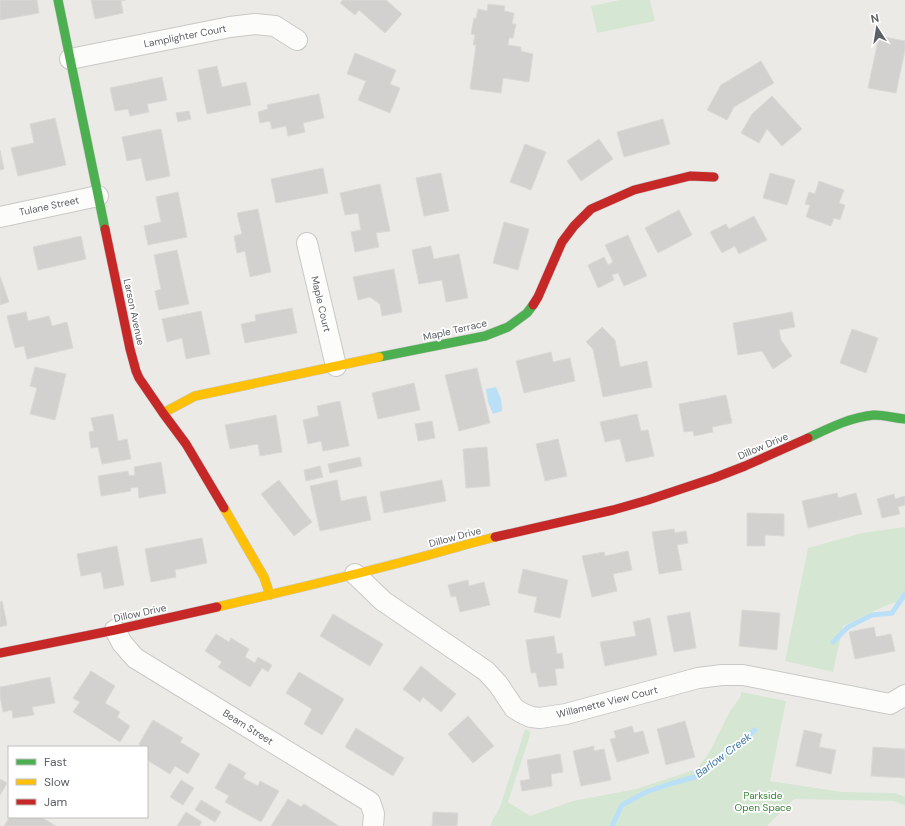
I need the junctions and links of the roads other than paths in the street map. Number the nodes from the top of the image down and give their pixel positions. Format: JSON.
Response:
{"nodes":[{"id":1,"x":58,"y":0,"type":"edge"},
{"id":2,"x":297,"y":40,"type":"dead end"},
{"id":3,"x":70,"y":59,"type":"junction"},
{"id":4,"x":714,"y":177,"type":"dead end"},
{"id":5,"x":98,"y":196,"type":"junction"},
{"id":6,"x":0,"y":217,"type":"edge"},
{"id":7,"x":307,"y":242,"type":"dead end"},
{"id":8,"x":336,"y":366,"type":"junction"},
{"id":9,"x":163,"y":414,"type":"junction"},
{"id":10,"x":905,"y":419,"type":"edge"},
{"id":11,"x":355,"y":574,"type":"junction"},
{"id":12,"x":270,"y":595,"type":"junction"},
{"id":13,"x":115,"y":630,"type":"junction"},
{"id":14,"x":0,"y":653,"type":"edge"},
{"id":15,"x":905,"y":695,"type":"edge"},
{"id":16,"x":373,"y":826,"type":"edge"}],
"edges":[{"from":1,"to":3,"type":"street","name":"Larson Avenue"},
{"from":2,"to":3,"type":"street","name":"Lamplighter Court"},
{"from":3,"to":5,"type":"street","name":"Larson Avenue"},
{"from":4,"to":8,"type":"street","name":"Maple Terrace"},
{"from":5,"to":6,"type":"street","name":"Tulane Street"},
{"from":5,"to":9,"type":"street","name":"Larson Avenue"},
{"from":7,"to":8,"type":"street","name":"Maple Court"},
{"from":8,"to":9,"type":"street","name":"Maple Terrace"},
{"from":9,"to":12,"type":"street","name":"Larson Avenue"},
{"from":10,"to":11,"type":"street","name":"Dillow Drive"},
{"from":11,"to":12,"type":"street","name":"Dillow Drive"},
{"from":11,"to":15,"type":"street","name":"Willamette View Court"},
{"from":12,"to":13,"type":"street","name":"Dillow Drive"},
{"from":13,"to":14,"type":"street","name":"Dillow Drive"},
{"from":13,"to":16,"type":"street","name":"Beam Street"}]}
